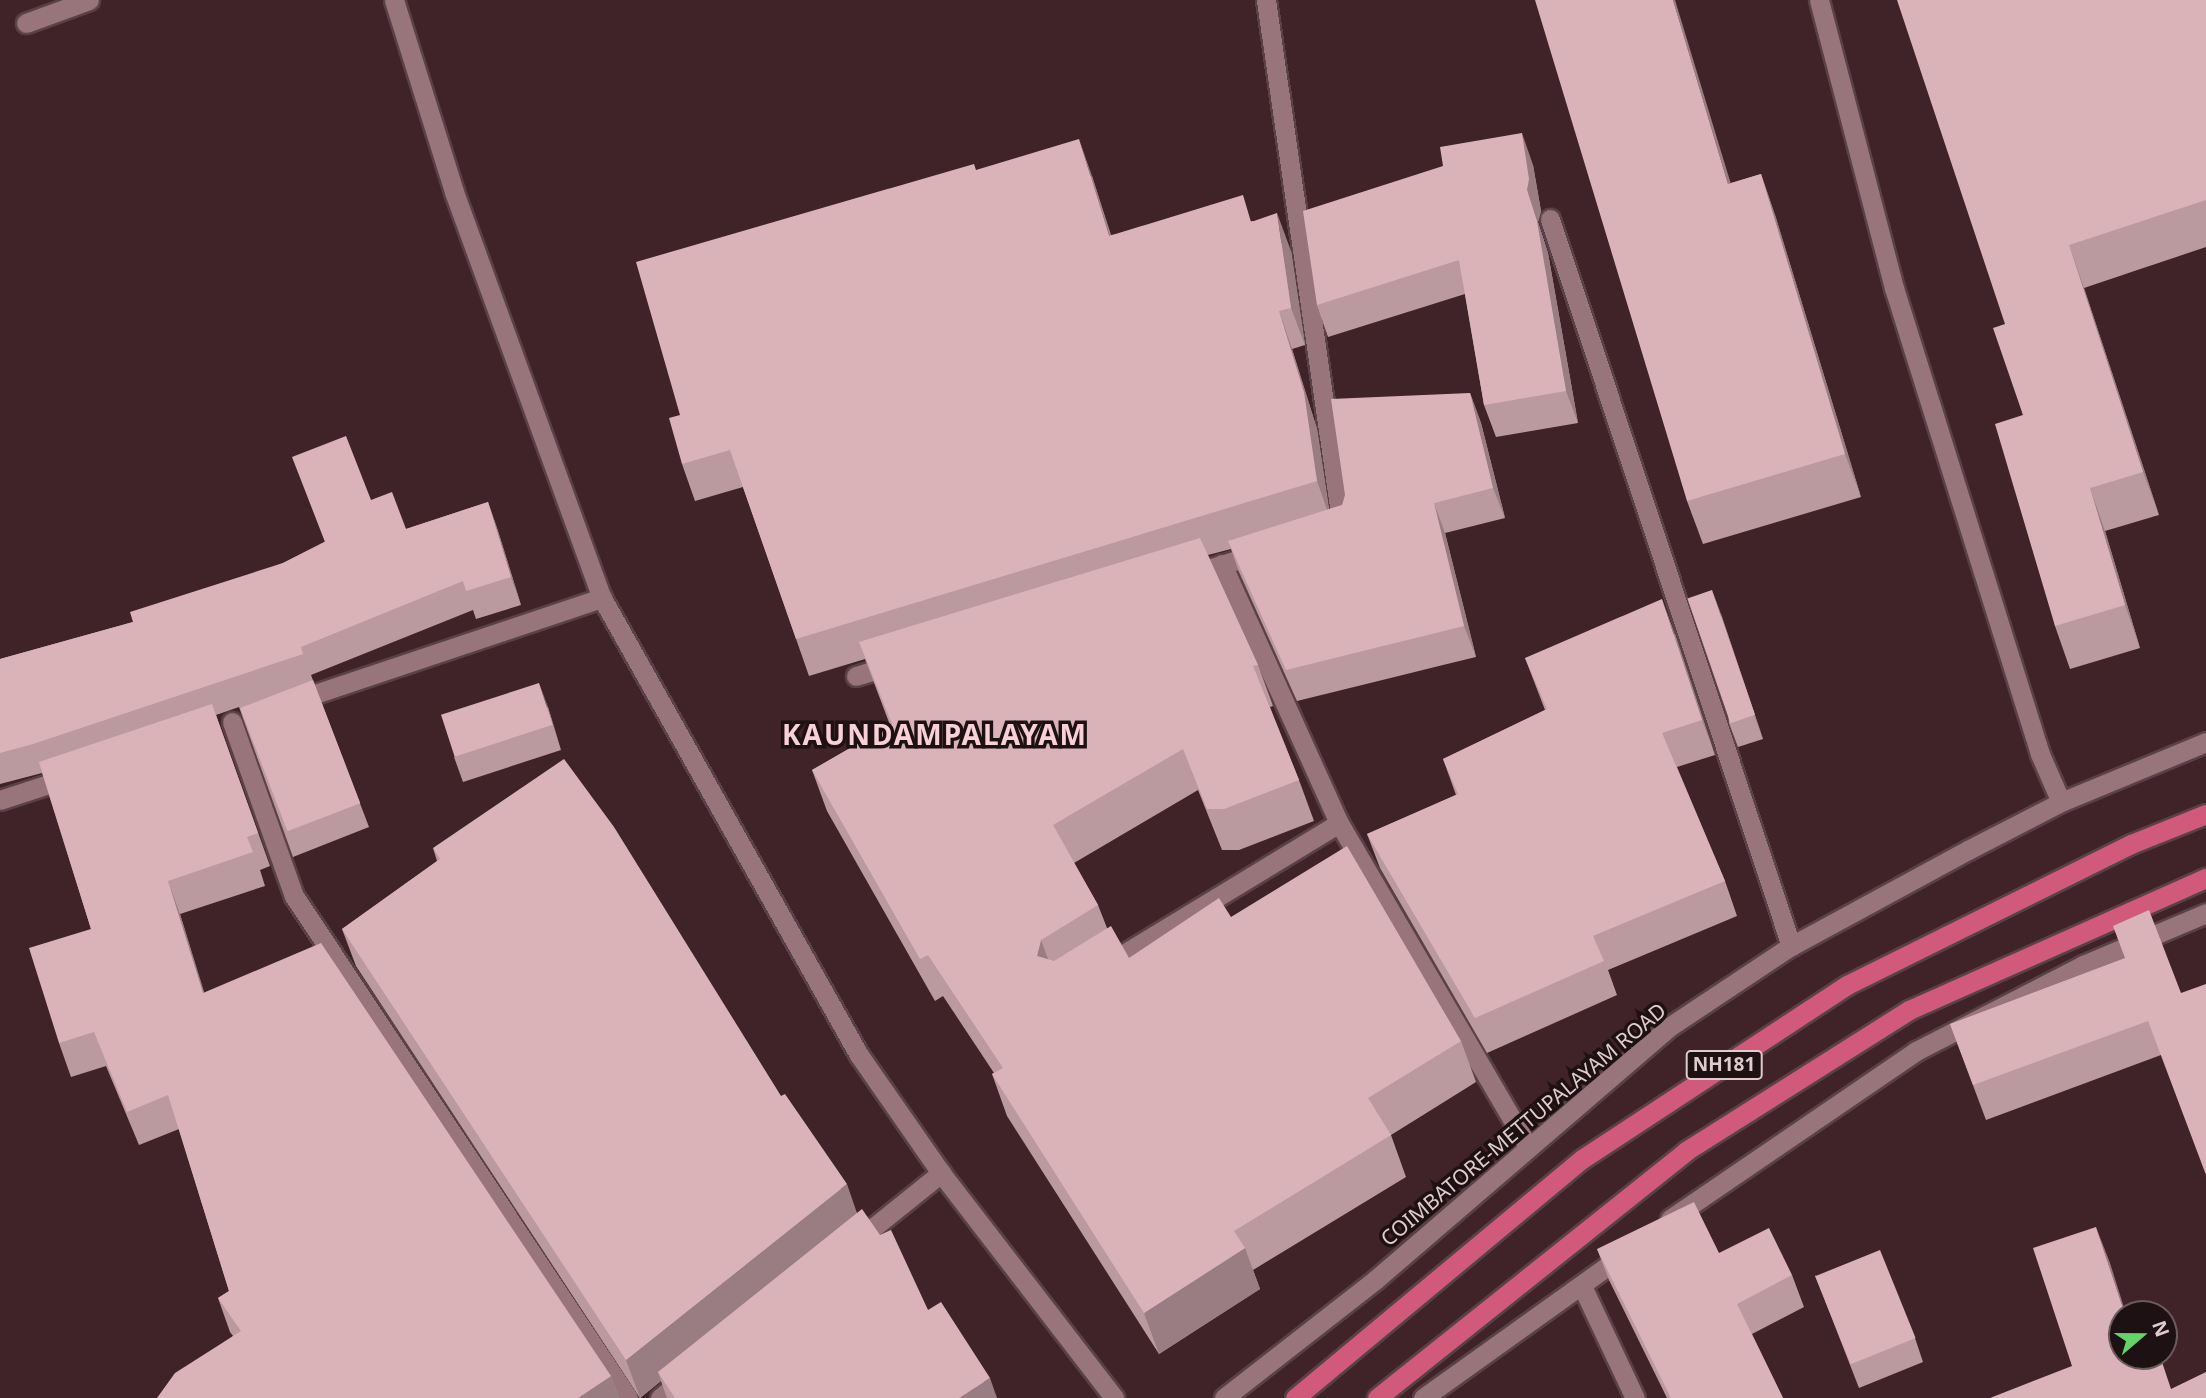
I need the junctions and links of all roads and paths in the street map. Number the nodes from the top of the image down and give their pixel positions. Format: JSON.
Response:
{"nodes":[{"id":1,"x":89,"y":0,"type":"edge"},
{"id":2,"x":394,"y":0,"type":"edge"},
{"id":3,"x":1266,"y":0,"type":"edge"},
{"id":4,"x":1819,"y":0,"type":"edge"},
{"id":5,"x":26,"y":23,"type":"dead end"},
{"id":6,"x":1550,"y":219,"type":"dead end"},
{"id":7,"x":1320,"y":534,"type":"edge"},
{"id":8,"x":1283,"y":545,"type":"edge"},
{"id":9,"x":1222,"y":564,"type":"junction"},
{"id":10,"x":1170,"y":580,"type":"edge"},
{"id":11,"x":602,"y":598,"type":"junction"},
{"id":12,"x":909,"y":660,"type":"edge"},
{"id":13,"x":856,"y":676,"type":"dead end"},
{"id":14,"x":232,"y":722,"type":"junction"},
{"id":15,"x":207,"y":730,"type":"edge"},
{"id":16,"x":2206,"y":742,"type":"edge"},
{"id":17,"x":94,"y":768,"type":"edge"},
{"id":18,"x":0,"y":800,"type":"edge"},
{"id":19,"x":2061,"y":802,"type":"junction"},
{"id":20,"x":2206,"y":814,"type":"edge"},
{"id":21,"x":1339,"y":823,"type":"junction"},
{"id":22,"x":2206,"y":877,"type":"edge"},
{"id":23,"x":2206,"y":913,"type":"edge"},
{"id":24,"x":1791,"y":946,"type":"junction"},
{"id":25,"x":1086,"y":977,"type":"edge"},
{"id":26,"x":1527,"y":1145,"type":"junction"},
{"id":27,"x":941,"y":1173,"type":"junction"},
{"id":28,"x":1659,"y":1227,"type":"edge"},
{"id":29,"x":1637,"y":1244,"type":"edge"},
{"id":30,"x":833,"y":1260,"type":"edge"},
{"id":31,"x":1581,"y":1286,"type":"junction"},
{"id":32,"x":703,"y":1363,"type":"edge"},
{"id":33,"x":628,"y":1398,"type":"edge"},
{"id":34,"x":660,"y":1398,"type":"edge"},
{"id":35,"x":1114,"y":1398,"type":"edge"},
{"id":36,"x":1224,"y":1398,"type":"edge"},
{"id":37,"x":1295,"y":1398,"type":"edge"},
{"id":38,"x":1377,"y":1398,"type":"edge"},
{"id":39,"x":1423,"y":1398,"type":"edge"},
{"id":40,"x":1635,"y":1398,"type":"edge"}],
"edges":[{"from":1,"to":5,"type":"street"},
{"from":2,"to":11,"type":"street"},
{"from":3,"to":7,"type":"street"},
{"from":4,"to":19,"type":"street"},
{"from":6,"to":24,"type":"street"},
{"from":8,"to":9,"type":"street"},
{"from":9,"to":10,"type":"street"},
{"from":9,"to":21,"type":"street"},
{"from":11,"to":14,"type":"street"},
{"from":11,"to":27,"type":"street"},
{"from":12,"to":13,"type":"street"},
{"from":14,"to":15,"type":"street"},
{"from":14,"to":33,"type":"street"},
{"from":16,"to":19,"type":"street","name":"COIMBATORE-METTUPALAYAM ROAD"},
{"from":17,"to":18,"type":"street"},
{"from":19,"to":24,"type":"street","name":"COIMBATORE-METTUPALAYAM ROAD"},
{"from":20,"to":37,"type":"highway","number":"NH181"},
{"from":21,"to":25,"type":"street"},
{"from":21,"to":26,"type":"street"},
{"from":22,"to":38,"type":"highway","number":"NH181"},
{"from":23,"to":28,"type":"street"},
{"from":24,"to":26,"type":"street","name":"COIMBATORE-METTUPALAYAM ROAD"},
{"from":26,"to":36,"type":"street","name":"COIMBATORE-METTUPALAYAM ROAD"},
{"from":27,"to":30,"type":"street"},
{"from":27,"to":35,"type":"street"},
{"from":29,"to":31,"type":"street"},
{"from":31,"to":39,"type":"street"},
{"from":31,"to":40,"type":"street"},
{"from":32,"to":34,"type":"street"}]}
